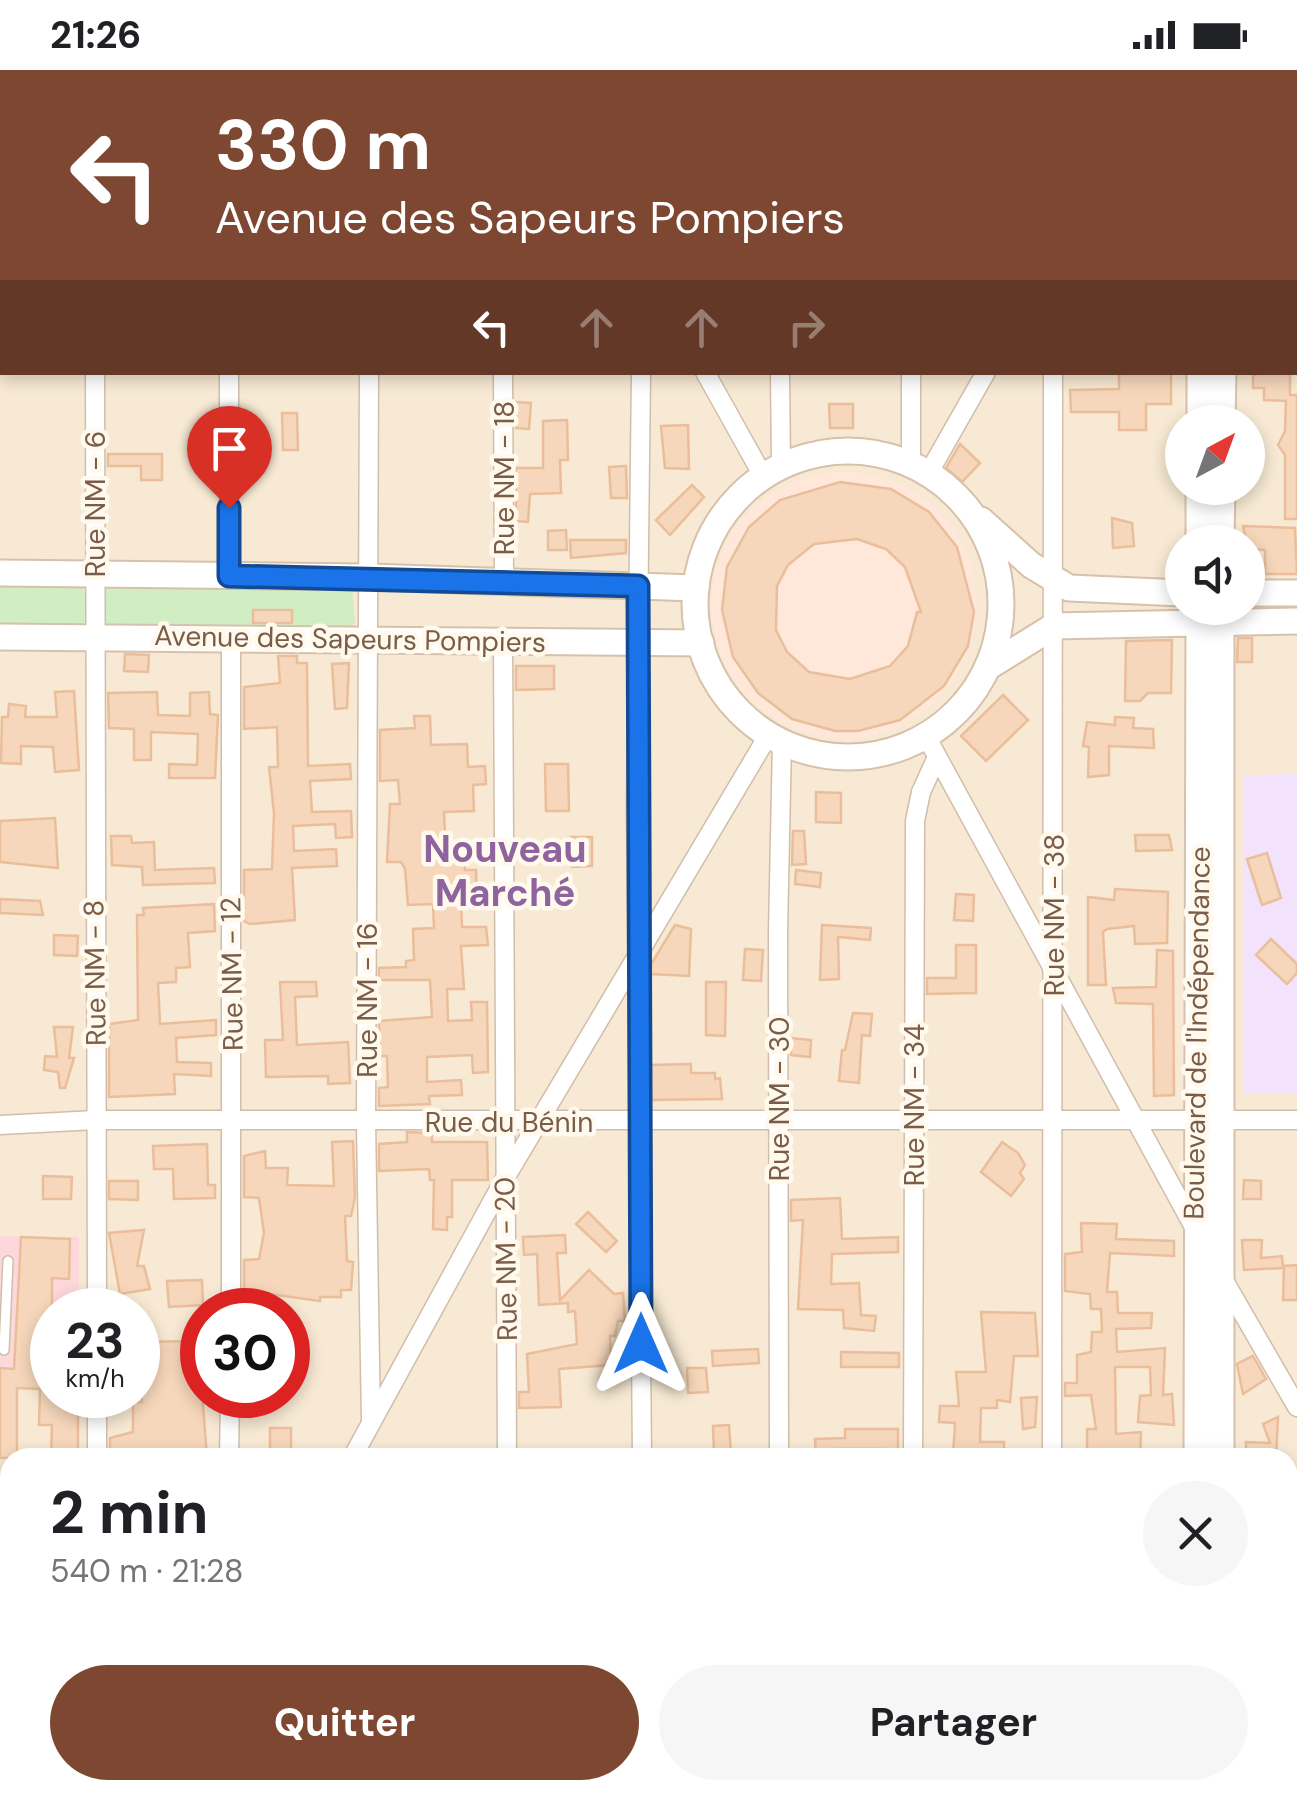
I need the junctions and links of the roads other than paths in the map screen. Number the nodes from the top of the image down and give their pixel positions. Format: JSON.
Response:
{"nodes":[{"id":1,"x":95,"y":375,"type":"edge"},
{"id":2,"x":229,"y":375,"type":"edge"},
{"id":3,"x":370,"y":375,"type":"edge"},
{"id":4,"x":503,"y":375,"type":"edge"},
{"id":5,"x":641,"y":375,"type":"edge"},
{"id":6,"x":707,"y":375,"type":"edge"},
{"id":7,"x":780,"y":375,"type":"edge"},
{"id":8,"x":911,"y":375,"type":"edge"},
{"id":9,"x":984,"y":375,"type":"edge"},
{"id":10,"x":1054,"y":375,"type":"edge"},
{"id":11,"x":1200,"y":375,"type":"edge"},
{"id":12,"x":1222,"y":375,"type":"edge"},
{"id":13,"x":1200,"y":405,"type":"edge"},
{"id":14,"x":1222,"y":405,"type":"edge"},
{"id":15,"x":919,"y":470,"type":"junction"},
{"id":16,"x":772,"y":471,"type":"junction"},
{"id":17,"x":963,"y":504,"type":"junction"},
{"id":18,"x":96,"y":572,"type":"junction"},
{"id":19,"x":0,"y":573,"type":"edge"},
{"id":20,"x":229,"y":576,"type":"junction"},
{"id":21,"x":370,"y":576,"type":"junction"},
{"id":22,"x":1055,"y":581,"type":"junction"},
{"id":23,"x":504,"y":583,"type":"junction"},
{"id":24,"x":638,"y":586,"type":"junction"},
{"id":25,"x":696,"y":588,"type":"junction"},
{"id":26,"x":1165,"y":593,"type":"edge"},
{"id":27,"x":1265,"y":593,"type":"edge"},
{"id":28,"x":1297,"y":593,"type":"edge"},
{"id":29,"x":1165,"y":617,"type":"edge"},
{"id":30,"x":1265,"y":618,"type":"edge"},
{"id":31,"x":1297,"y":621,"type":"edge"},
{"id":32,"x":1210,"y":625,"type":"edge"},
{"id":33,"x":1054,"y":626,"type":"junction"},
{"id":34,"x":96,"y":636,"type":"junction"},
{"id":35,"x":0,"y":637,"type":"edge"},
{"id":36,"x":230,"y":637,"type":"junction"},
{"id":37,"x":368,"y":640,"type":"junction"},
{"id":38,"x":503,"y":640,"type":"junction"},
{"id":39,"x":638,"y":642,"type":"junction"},
{"id":40,"x":700,"y":644,"type":"junction"},
{"id":41,"x":988,"y":667,"type":"junction"},
{"id":42,"x":776,"y":738,"type":"junction"},
{"id":43,"x":931,"y":747,"type":"junction"},
{"id":44,"x":640,"y":955,"type":"junction"},
{"id":45,"x":1055,"y":966,"type":"junction"},
{"id":46,"x":914,"y":1119,"type":"junction"},
{"id":47,"x":96,"y":1120,"type":"junction"},
{"id":48,"x":780,"y":1120,"type":"junction"},
{"id":49,"x":1052,"y":1120,"type":"junction"},
{"id":50,"x":1138,"y":1120,"type":"junction"},
{"id":51,"x":1297,"y":1120,"type":"edge"},
{"id":52,"x":639,"y":1121,"type":"junction"},
{"id":53,"x":1210,"y":1121,"type":"junction"},
{"id":54,"x":234,"y":1122,"type":"junction"},
{"id":55,"x":508,"y":1122,"type":"junction"},
{"id":56,"x":540,"y":1122,"type":"junction"},
{"id":57,"x":366,"y":1123,"type":"junction"},
{"id":58,"x":0,"y":1125,"type":"edge"},
{"id":59,"x":504,"y":1180,"type":"junction"},
{"id":60,"x":1194,"y":1228,"type":"junction"},
{"id":61,"x":8,"y":1261,"type":"dead end"},
{"id":62,"x":1220,"y":1273,"type":"junction"},
{"id":63,"x":97,"y":1288,"type":"edge"},
{"id":64,"x":231,"y":1288,"type":"edge"},
{"id":65,"x":3,"y":1303,"type":"edge"},
{"id":66,"x":4,"y":1350,"type":"dead end"},
{"id":67,"x":1297,"y":1407,"type":"edge"},
{"id":68,"x":97,"y":1418,"type":"edge"},
{"id":69,"x":230,"y":1418,"type":"edge"},
{"id":70,"x":372,"y":1423,"type":"junction"},
{"id":71,"x":97,"y":1448,"type":"edge"},
{"id":72,"x":230,"y":1448,"type":"edge"},
{"id":73,"x":358,"y":1448,"type":"edge"},
{"id":74,"x":507,"y":1448,"type":"edge"},
{"id":75,"x":642,"y":1448,"type":"edge"},
{"id":76,"x":780,"y":1448,"type":"edge"},
{"id":77,"x":914,"y":1448,"type":"edge"},
{"id":78,"x":1052,"y":1448,"type":"edge"},
{"id":79,"x":1197,"y":1448,"type":"edge"},
{"id":80,"x":1220,"y":1448,"type":"edge"}],
"edges":[{"from":1,"to":18,"type":"street","name":"Rue NM - 6"},
{"from":2,"to":20,"type":"street"},
{"from":3,"to":21,"type":"street","name":"Rue NM - 16"},
{"from":4,"to":23,"type":"street","name":"Rue NM - 18"},
{"from":5,"to":24,"type":"street"},
{"from":6,"to":16,"type":"street"},
{"from":7,"to":16,"type":"street"},
{"from":8,"to":15,"type":"street"},
{"from":9,"to":15,"type":"street"},
{"from":10,"to":22,"type":"street","name":"Rue NM - 38"},
{"from":11,"to":13,"type":"street"},
{"from":12,"to":14,"type":"street"},
{"from":15,"to":16,"type":"street"},
{"from":15,"to":17,"type":"street"},
{"from":16,"to":25,"type":"street"},
{"from":17,"to":22,"type":"street"},
{"from":17,"to":41,"type":"street"},
{"from":18,"to":19,"type":"street"},
{"from":18,"to":20,"type":"street"},
{"from":18,"to":34,"type":"street","name":"Rue NM - 6"},
{"from":20,"to":21,"type":"street"},
{"from":21,"to":23,"type":"street"},
{"from":21,"to":37,"type":"street","name":"Rue NM - 16"},
{"from":22,"to":26,"type":"street"},
{"from":22,"to":33,"type":"street","name":"Rue NM - 38"},
{"from":23,"to":24,"type":"street"},
{"from":24,"to":25,"type":"street"},
{"from":24,"to":39,"type":"street"},
{"from":25,"to":40,"type":"street"},
{"from":27,"to":28,"type":"street"},
{"from":29,"to":33,"type":"street"},
{"from":30,"to":31,"type":"street"},
{"from":32,"to":53,"type":"street","name":"Boulevard de l'Indépendance"},
{"from":33,"to":41,"type":"street"},
{"from":33,"to":45,"type":"street","name":"Rue NM - 38"},
{"from":34,"to":35,"type":"street","name":"Avenue des Sapeurs Pompiers"},
{"from":34,"to":36,"type":"street","name":"Avenue des Sapeurs Pompiers"},
{"from":34,"to":47,"type":"street","name":"Rue NM - 8"},
{"from":36,"to":37,"type":"street","name":"Avenue des Sapeurs Pompiers"},
{"from":36,"to":54,"type":"street","name":"Rue NM - 12"},
{"from":37,"to":38,"type":"street","name":"Avenue des Sapeurs Pompiers"},
{"from":37,"to":57,"type":"street","name":"Rue NM - 16"},
{"from":38,"to":39,"type":"street","name":"Avenue des Sapeurs Pompiers"},
{"from":38,"to":55,"type":"street","name":"Rue NM - 20"},
{"from":39,"to":40,"type":"street","name":"Avenue des Sapeurs Pompiers"},
{"from":39,"to":44,"type":"street"},
{"from":40,"to":42,"type":"street"},
{"from":41,"to":43,"type":"street"},
{"from":42,"to":43,"type":"street"},
{"from":42,"to":44,"type":"street"},
{"from":42,"to":48,"type":"street","name":"Rue NM - 30"},
{"from":43,"to":45,"type":"street"},
{"from":43,"to":46,"type":"street","name":"Rue NM - 34"},
{"from":44,"to":52,"type":"street"},
{"from":44,"to":56,"type":"street"},
{"from":45,"to":49,"type":"street","name":"Rue NM - 38"},
{"from":45,"to":50,"type":"street"},
{"from":46,"to":48,"type":"street","name":"Rue du Bénin"},
{"from":46,"to":49,"type":"street","name":"Rue du Bénin"},
{"from":46,"to":77,"type":"street","name":"Rue NM - 34"},
{"from":47,"to":54,"type":"street","name":"Rue du Bénin"},
{"from":47,"to":58,"type":"street","name":"Rue du Bénin"},
{"from":47,"to":63,"type":"street","name":"Rue NM - 8"},
{"from":48,"to":52,"type":"street","name":"Rue du Bénin"},
{"from":48,"to":76,"type":"street","name":"Rue NM - 30"},
{"from":49,"to":50,"type":"street","name":"Rue du Bénin"},
{"from":49,"to":78,"type":"street","name":"Rue NM - 38"},
{"from":50,"to":53,"type":"street","name":"Rue du Bénin"},
{"from":50,"to":60,"type":"street"},
{"from":51,"to":53,"type":"street","name":"Rue du Bénin"},
{"from":52,"to":56,"type":"street","name":"Rue du Bénin"},
{"from":52,"to":75,"type":"street"},
{"from":53,"to":60,"type":"street","name":"Boulevard de l'Indépendance"},
{"from":53,"to":62,"type":"street","name":"Boulevard de l'Indépendance"},
{"from":54,"to":57,"type":"street","name":"Rue du Bénin"},
{"from":54,"to":64,"type":"street","name":"Rue NM - 12"},
{"from":55,"to":56,"type":"street","name":"Rue du Bénin"},
{"from":55,"to":57,"type":"street","name":"Rue du Bénin"},
{"from":55,"to":59,"type":"street","name":"Rue NM - 20"},
{"from":56,"to":59,"type":"street"},
{"from":57,"to":70,"type":"street","name":"Rue NM - 16"},
{"from":59,"to":70,"type":"street"},
{"from":59,"to":74,"type":"street","name":"Rue NM - 20"},
{"from":60,"to":62,"type":"street"},
{"from":60,"to":79,"type":"street","name":"Boulevard de l'Indépendance"},
{"from":61,"to":65,"type":"lane"},
{"from":62,"to":67,"type":"street"},
{"from":62,"to":80,"type":"street","name":"Boulevard de l'Indépendance"},
{"from":65,"to":66,"type":"lane"},
{"from":68,"to":71,"type":"street"},
{"from":69,"to":72,"type":"street"},
{"from":70,"to":73,"type":"street"}]}
